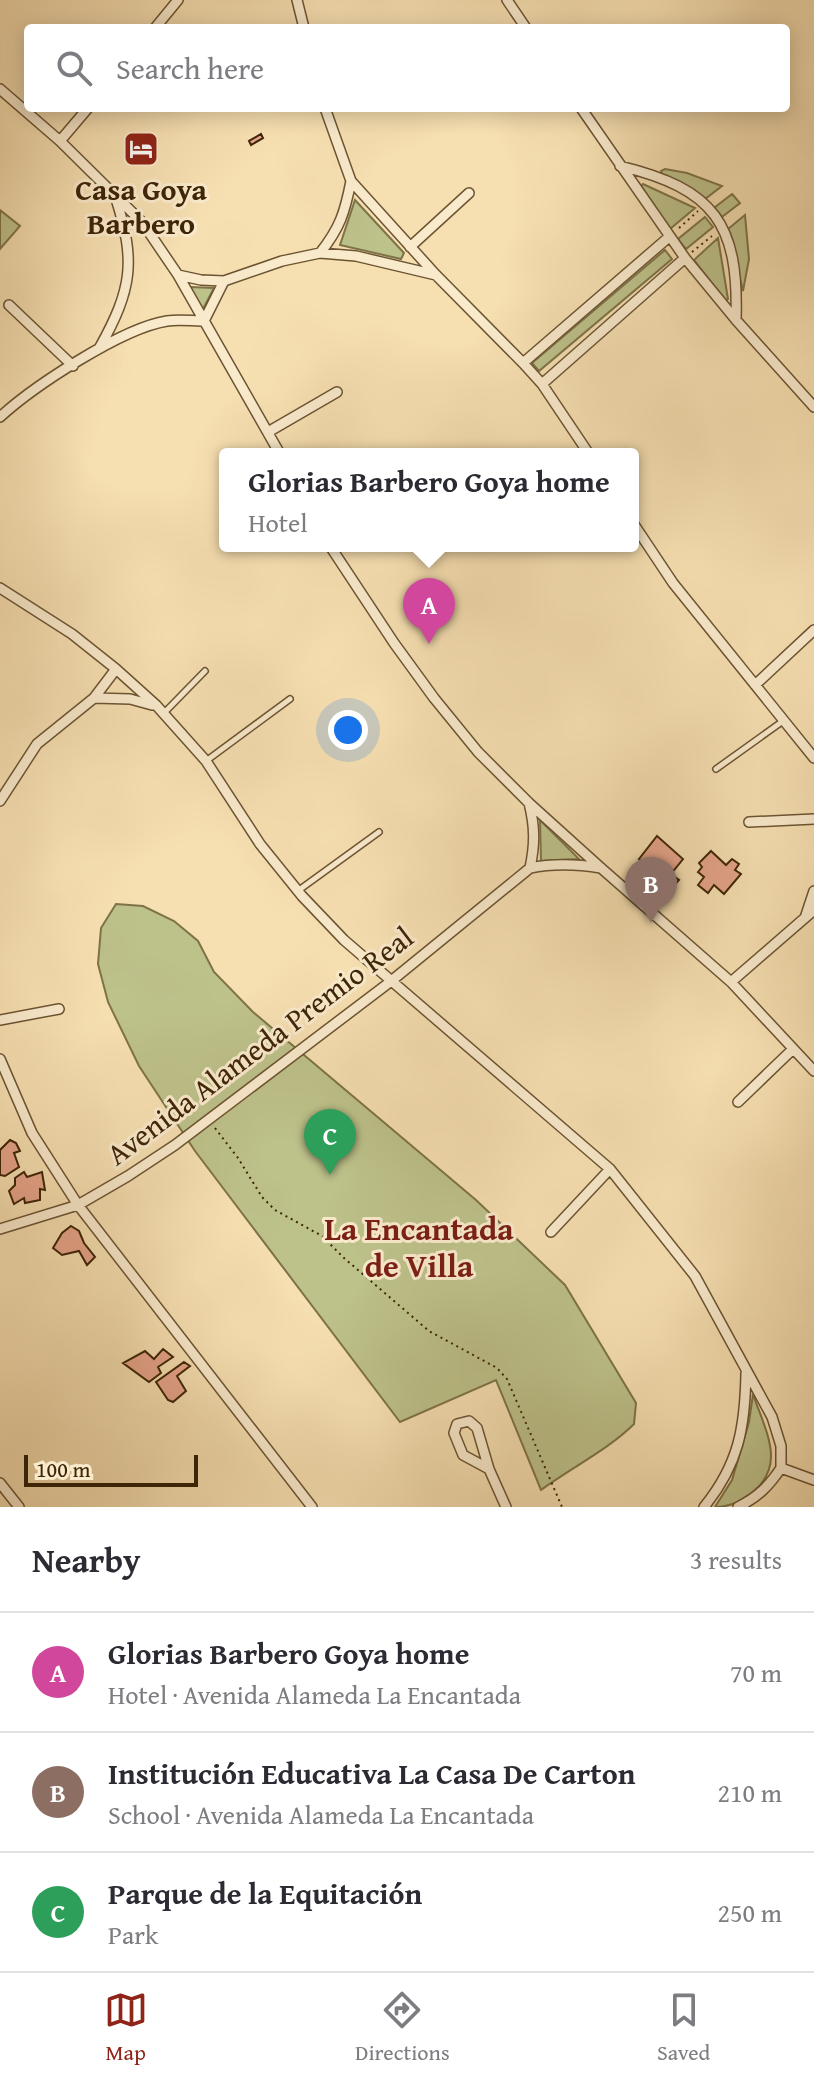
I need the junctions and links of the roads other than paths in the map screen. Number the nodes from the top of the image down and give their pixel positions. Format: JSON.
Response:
{"nodes":[{"id":1,"x":178,"y":0,"type":"edge"},
{"id":2,"x":297,"y":0,"type":"edge"},
{"id":3,"x":507,"y":0,"type":"edge"},
{"id":4,"x":158,"y":24,"type":"edge"},
{"id":5,"x":303,"y":24,"type":"edge"},
{"id":6,"x":523,"y":24,"type":"edge"},
{"id":7,"x":0,"y":89,"type":"edge"},
{"id":8,"x":24,"y":110,"type":"edge"},
{"id":9,"x":27,"y":112,"type":"edge"},
{"id":10,"x":85,"y":112,"type":"edge"},
{"id":11,"x":326,"y":112,"type":"edge"},
{"id":12,"x":584,"y":112,"type":"edge"},
{"id":13,"x":60,"y":141,"type":"junction"},
{"id":14,"x":620,"y":166,"type":"junction"},
{"id":15,"x":351,"y":181,"type":"junction"},
{"id":16,"x":114,"y":193,"type":"junction"},
{"id":17,"x":469,"y":193,"type":"dead end"},
{"id":18,"x":669,"y":237,"type":"junction"},
{"id":19,"x":410,"y":247,"type":"junction"},
{"id":20,"x":320,"y":253,"type":"junction"},
{"id":21,"x":685,"y":258,"type":"junction"},
{"id":22,"x":178,"y":275,"type":"junction"},
{"id":23,"x":436,"y":275,"type":"junction"},
{"id":24,"x":224,"y":281,"type":"junction"},
{"id":25,"x":9,"y":305,"type":"dead end"},
{"id":26,"x":736,"y":320,"type":"junction"},
{"id":27,"x":204,"y":321,"type":"junction"},
{"id":28,"x":100,"y":347,"type":"junction"},
{"id":29,"x":523,"y":363,"type":"junction"},
{"id":30,"x":73,"y":366,"type":"junction"},
{"id":31,"x":542,"y":384,"type":"junction"},
{"id":32,"x":337,"y":392,"type":"dead end"},
{"id":33,"x":814,"y":407,"type":"edge"},
{"id":34,"x":0,"y":417,"type":"edge"},
{"id":35,"x":268,"y":432,"type":"junction"},
{"id":36,"x":277,"y":448,"type":"edge"},
{"id":37,"x":585,"y":448,"type":"edge"},
{"id":38,"x":639,"y":532,"type":"edge"},
{"id":39,"x":334,"y":552,"type":"edge"},
{"id":40,"x":0,"y":588,"type":"edge"},
{"id":41,"x":814,"y":630,"type":"edge"},
{"id":42,"x":116,"y":669,"type":"junction"},
{"id":43,"x":205,"y":671,"type":"dead end"},
{"id":44,"x":755,"y":685,"type":"junction"},
{"id":45,"x":94,"y":698,"type":"junction"},
{"id":46,"x":290,"y":699,"type":"dead end"},
{"id":47,"x":160,"y":709,"type":"junction"},
{"id":48,"x":784,"y":720,"type":"junction"},
{"id":49,"x":814,"y":758,"type":"edge"},
{"id":50,"x":206,"y":761,"type":"junction"},
{"id":51,"x":716,"y":769,"type":"dead end"},
{"id":52,"x":0,"y":801,"type":"edge"},
{"id":53,"x":529,"y":803,"type":"junction"},
{"id":54,"x":814,"y":819,"type":"edge"},
{"id":55,"x":749,"y":822,"type":"dead end"},
{"id":56,"x":379,"y":832,"type":"dead end"},
{"id":57,"x":530,"y":868,"type":"junction"},
{"id":58,"x":601,"y":868,"type":"junction"},
{"id":59,"x":298,"y":890,"type":"junction"},
{"id":60,"x":814,"y":891,"type":"edge"},
{"id":61,"x":810,"y":912,"type":"edge"},
{"id":62,"x":390,"y":982,"type":"junction"},
{"id":63,"x":731,"y":982,"type":"junction"},
{"id":64,"x":59,"y":1009,"type":"dead end"},
{"id":65,"x":0,"y":1020,"type":"edge"},
{"id":66,"x":793,"y":1049,"type":"junction"},
{"id":67,"x":0,"y":1059,"type":"edge"},
{"id":68,"x":814,"y":1071,"type":"edge"},
{"id":69,"x":738,"y":1102,"type":"dead end"},
{"id":70,"x":610,"y":1169,"type":"junction"},
{"id":71,"x":78,"y":1205,"type":"junction"},
{"id":72,"x":0,"y":1229,"type":"edge"},
{"id":73,"x":551,"y":1232,"type":"dead end"},
{"id":74,"x":747,"y":1370,"type":"junction"},
{"id":75,"x":781,"y":1468,"type":"junction"},
{"id":76,"x":489,"y":1469,"type":"junction"},
{"id":77,"x":814,"y":1480,"type":"edge"},
{"id":78,"x":0,"y":1483,"type":"edge"},
{"id":79,"x":756,"y":1503,"type":"edge"},
{"id":80,"x":19,"y":1507,"type":"edge"},
{"id":81,"x":312,"y":1507,"type":"edge"},
{"id":82,"x":506,"y":1507,"type":"edge"},
{"id":83,"x":704,"y":1507,"type":"edge"},
{"id":84,"x":738,"y":1507,"type":"edge"}],
"edges":[{"from":1,"to":4,"type":"street"},
{"from":2,"to":5,"type":"street"},
{"from":3,"to":6,"type":"street"},
{"from":7,"to":8,"type":"street"},
{"from":9,"to":13,"type":"street"},
{"from":10,"to":13,"type":"street"},
{"from":11,"to":15,"type":"street"},
{"from":12,"to":14,"type":"street"},
{"from":13,"to":16,"type":"street"},
{"from":14,"to":18,"type":"street"},
{"from":14,"to":26,"type":"street"},
{"from":15,"to":19,"type":"street"},
{"from":15,"to":20,"type":"street"},
{"from":16,"to":22,"type":"street"},
{"from":16,"to":28,"type":"street"},
{"from":17,"to":19,"type":"street"},
{"from":18,"to":21,"type":"street"},
{"from":18,"to":29,"type":"street"},
{"from":19,"to":23,"type":"street"},
{"from":20,"to":23,"type":"street"},
{"from":20,"to":24,"type":"street"},
{"from":21,"to":26,"type":"street"},
{"from":21,"to":31,"type":"street"},
{"from":22,"to":24,"type":"street"},
{"from":22,"to":27,"type":"street"},
{"from":23,"to":29,"type":"street"},
{"from":24,"to":27,"type":"street"},
{"from":25,"to":30,"type":"street"},
{"from":26,"to":33,"type":"street"},
{"from":27,"to":28,"type":"street"},
{"from":27,"to":35,"type":"street"},
{"from":28,"to":30,"type":"street"},
{"from":29,"to":31,"type":"street"},
{"from":30,"to":34,"type":"street"},
{"from":31,"to":37,"type":"street"},
{"from":32,"to":35,"type":"street"},
{"from":35,"to":36,"type":"street"},
{"from":38,"to":44,"type":"street"},
{"from":39,"to":53,"type":"street"},
{"from":40,"to":42,"type":"street"},
{"from":41,"to":44,"type":"street"},
{"from":42,"to":45,"type":"street"},
{"from":42,"to":47,"type":"street"},
{"from":43,"to":47,"type":"lane"},
{"from":44,"to":48,"type":"street"},
{"from":45,"to":47,"type":"street"},
{"from":45,"to":52,"type":"street"},
{"from":46,"to":50,"type":"lane"},
{"from":47,"to":50,"type":"street"},
{"from":48,"to":49,"type":"street"},
{"from":48,"to":51,"type":"lane"},
{"from":50,"to":59,"type":"street"},
{"from":53,"to":57,"type":"street"},
{"from":53,"to":58,"type":"street"},
{"from":54,"to":55,"type":"street"},
{"from":56,"to":59,"type":"lane"},
{"from":57,"to":58,"type":"street"},
{"from":57,"to":62,"type":"street","name":"Avenida Alameda Premio Real"},
{"from":58,"to":63,"type":"street"},
{"from":59,"to":62,"type":"street"},
{"from":60,"to":61,"type":"street"},
{"from":61,"to":63,"type":"street"},
{"from":62,"to":70,"type":"street"},
{"from":62,"to":71,"type":"street","name":"Avenida Alameda Premio Real"},
{"from":63,"to":66,"type":"street"},
{"from":64,"to":65,"type":"street"},
{"from":66,"to":68,"type":"street"},
{"from":66,"to":69,"type":"street"},
{"from":67,"to":71,"type":"street"},
{"from":70,"to":73,"type":"street"},
{"from":70,"to":74,"type":"street"},
{"from":71,"to":72,"type":"street","name":"Avenida Alameda Premio Real"},
{"from":71,"to":81,"type":"street"},
{"from":74,"to":75,"type":"street"},
{"from":74,"to":83,"type":"street"},
{"from":75,"to":77,"type":"street"},
{"from":75,"to":79,"type":"street"},
{"from":76,"to":76,"type":"street"},
{"from":76,"to":82,"type":"street"},
{"from":78,"to":80,"type":"street"},
{"from":79,"to":84,"type":"street"}]}
